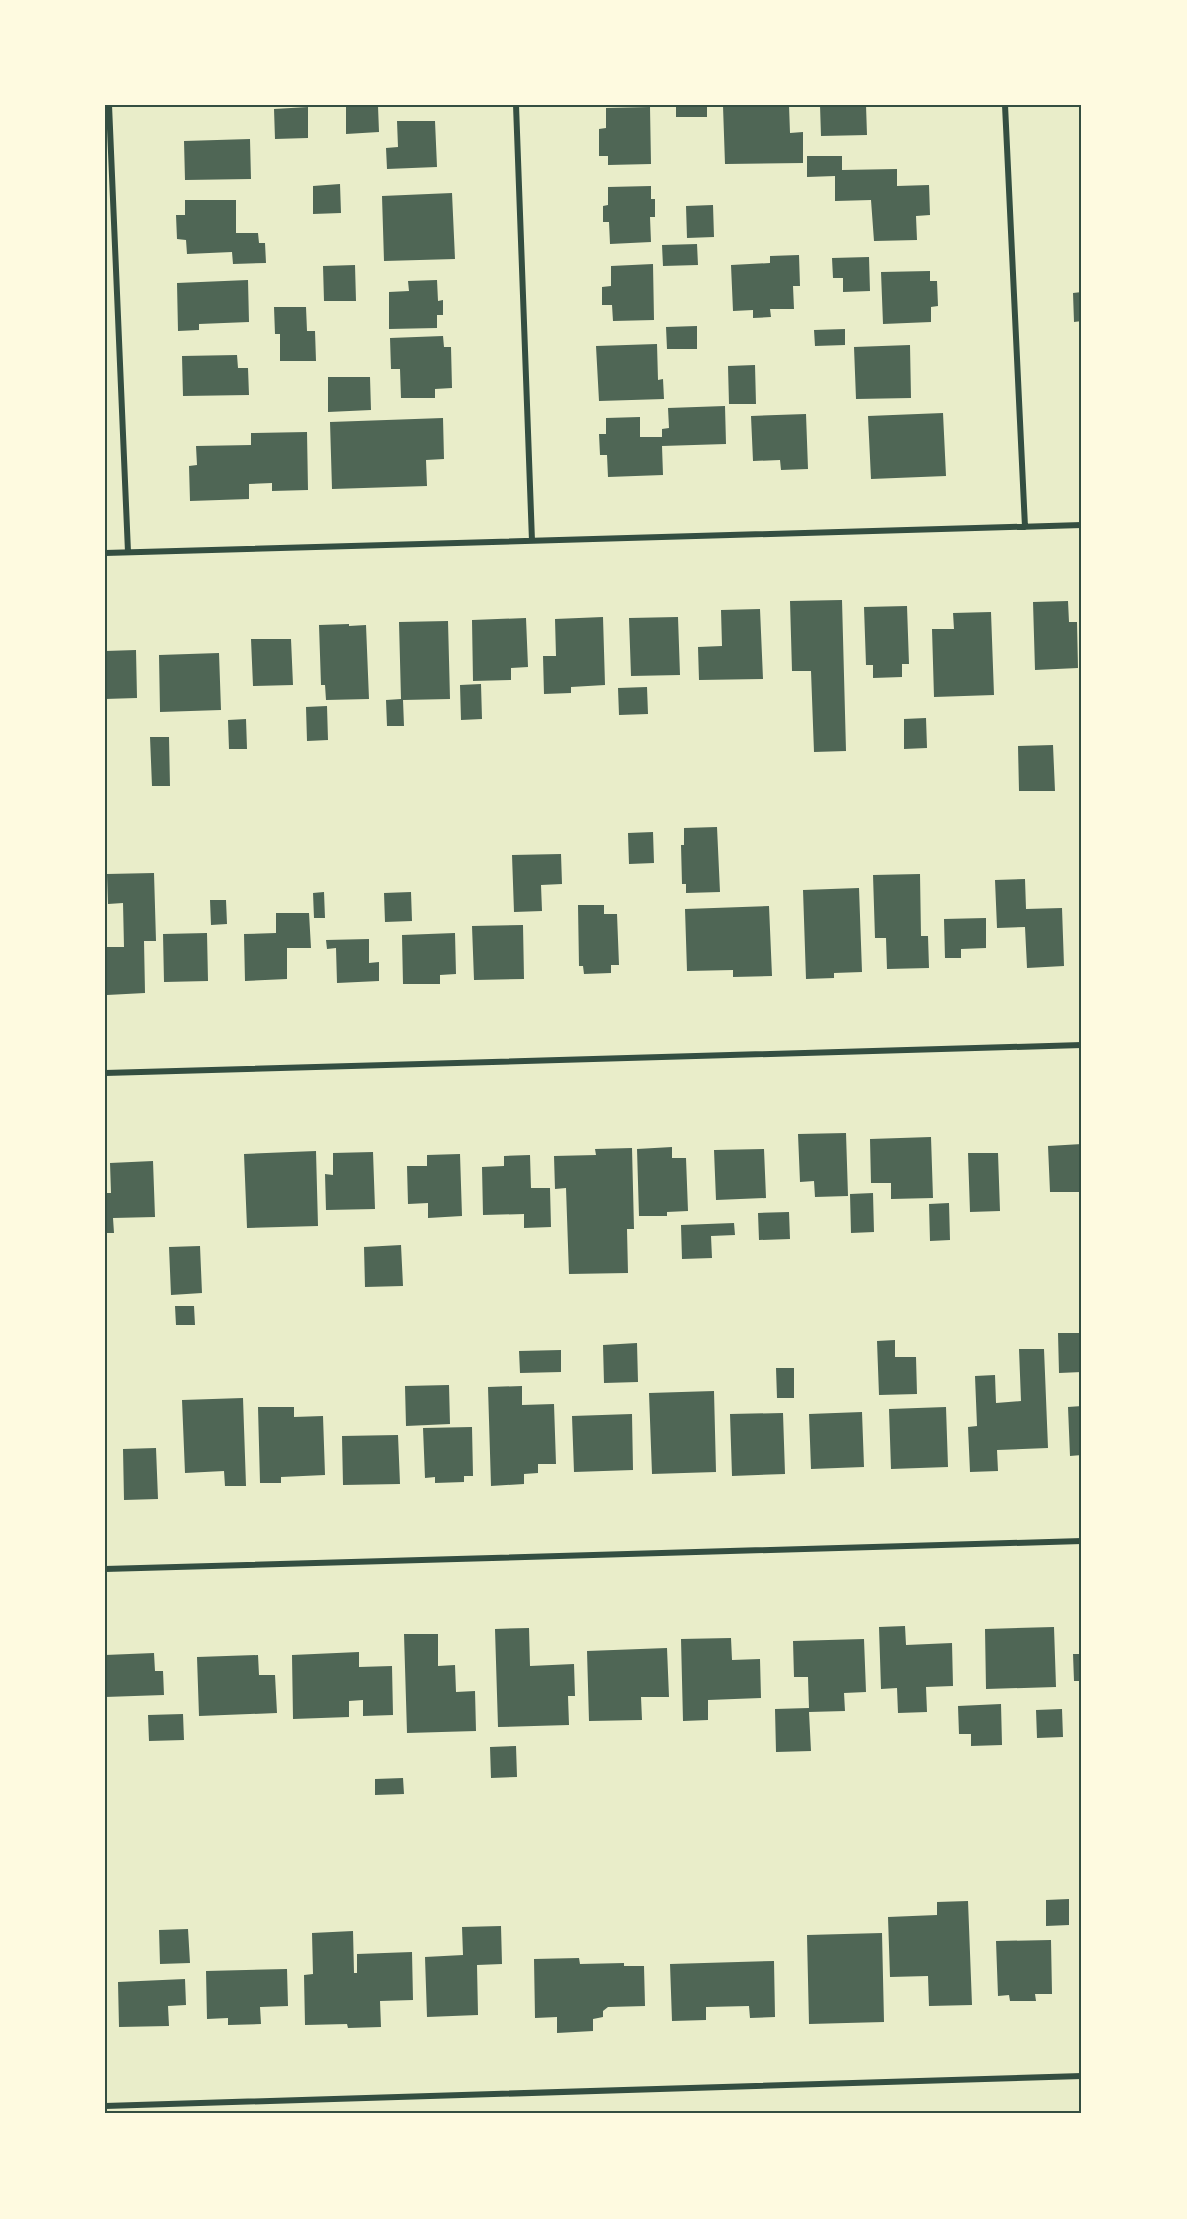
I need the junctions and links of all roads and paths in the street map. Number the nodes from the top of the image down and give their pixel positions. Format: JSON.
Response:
{"nodes":[{"id":1,"x":109,"y":105,"type":"edge"},
{"id":2,"x":516,"y":105,"type":"edge"},
{"id":3,"x":1005,"y":105,"type":"edge"},
{"id":4,"x":1082,"y":525,"type":"edge"},
{"id":5,"x":1025,"y":527,"type":"junction"},
{"id":6,"x":532,"y":541,"type":"junction"},
{"id":7,"x":128,"y":552,"type":"junction"},
{"id":8,"x":105,"y":553,"type":"edge"},
{"id":9,"x":1082,"y":1045,"type":"edge"},
{"id":10,"x":105,"y":1073,"type":"edge"},
{"id":11,"x":1082,"y":1541,"type":"edge"},
{"id":12,"x":105,"y":1569,"type":"edge"},
{"id":13,"x":1082,"y":2076,"type":"edge"},
{"id":14,"x":105,"y":2106,"type":"edge"}],
"edges":[{"from":1,"to":7,"type":"street"},
{"from":2,"to":6,"type":"street"},
{"from":3,"to":5,"type":"street"},
{"from":4,"to":5,"type":"street"},
{"from":5,"to":6,"type":"street"},
{"from":6,"to":7,"type":"street"},
{"from":7,"to":8,"type":"street"},
{"from":9,"to":10,"type":"street"},
{"from":11,"to":12,"type":"street"},
{"from":13,"to":14,"type":"street"}]}
